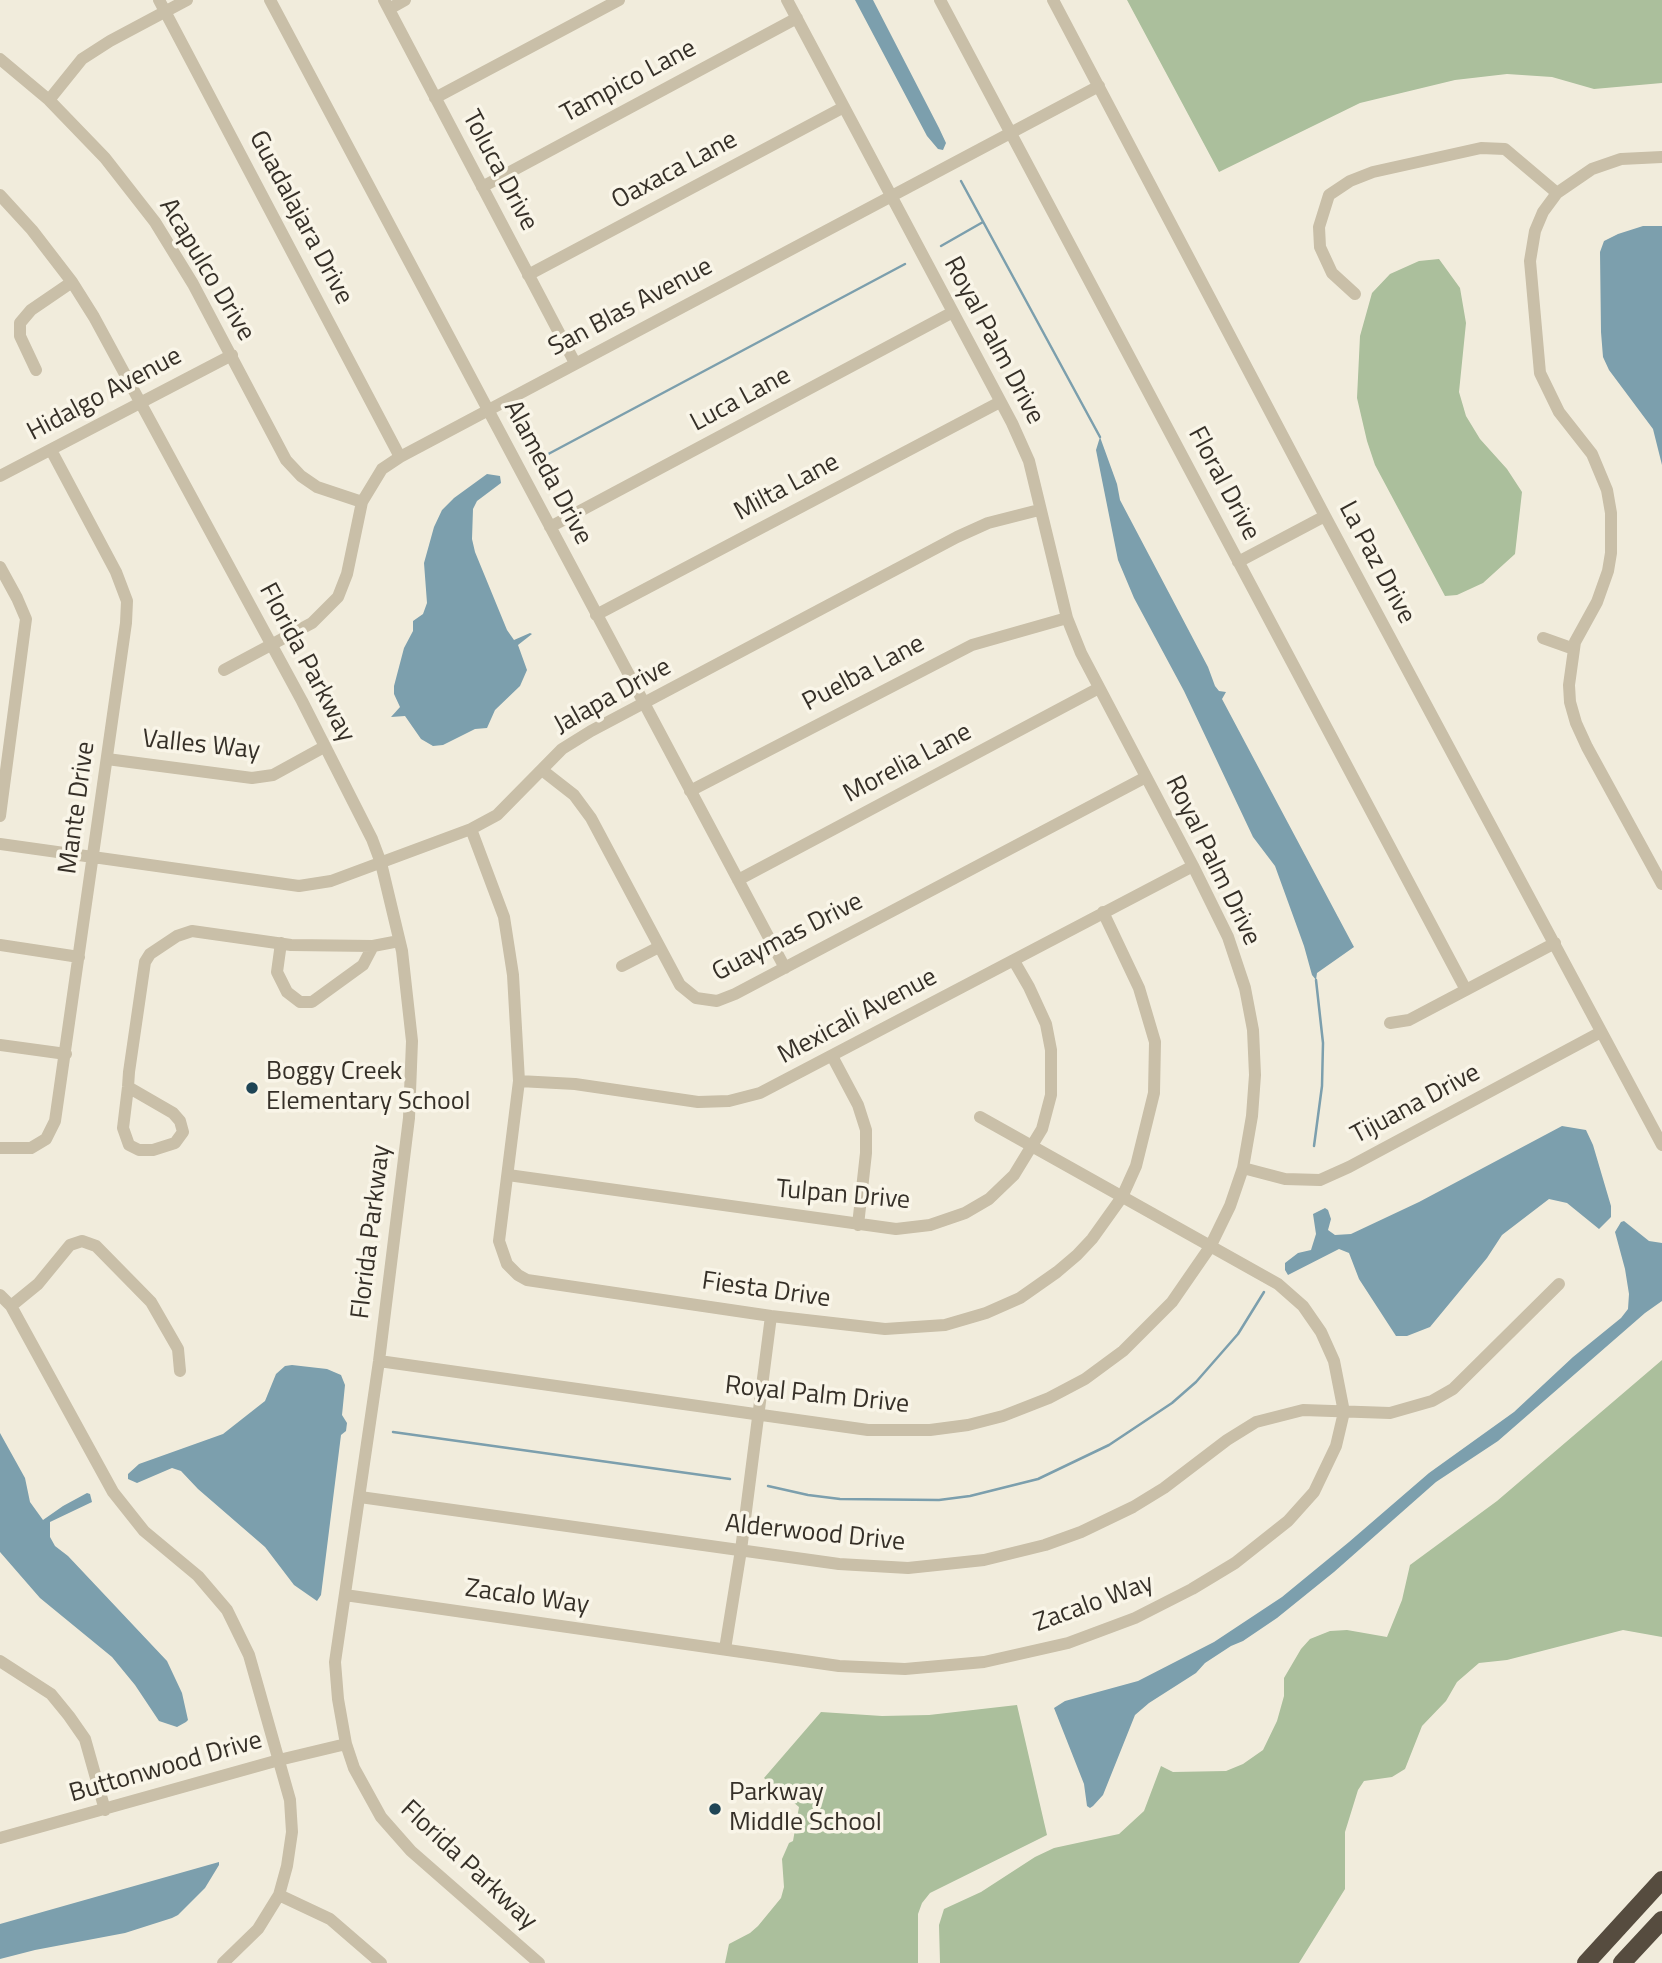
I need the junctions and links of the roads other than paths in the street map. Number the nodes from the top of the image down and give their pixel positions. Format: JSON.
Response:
{"nodes":[{"id":1,"x":187,"y":0,"type":"edge"},
{"id":2,"x":270,"y":0,"type":"edge"},
{"id":3,"x":405,"y":0,"type":"edge"},
{"id":4,"x":619,"y":0,"type":"edge"},
{"id":5,"x":787,"y":0,"type":"edge"},
{"id":6,"x":940,"y":0,"type":"edge"},
{"id":7,"x":1053,"y":0,"type":"edge"},
{"id":8,"x":387,"y":4,"type":"edge"},
{"id":9,"x":162,"y":6,"type":"edge"},
{"id":10,"x":797,"y":18,"type":"junction"},
{"id":11,"x":0,"y":59,"type":"edge"},
{"id":12,"x":1099,"y":86,"type":"junction"},
{"id":13,"x":435,"y":98,"type":"junction"},
{"id":14,"x":49,"y":100,"type":"junction"},
{"id":15,"x":844,"y":107,"type":"junction"},
{"id":16,"x":1011,"y":133,"type":"junction"},
{"id":17,"x":1662,"y":157,"type":"edge"},
{"id":18,"x":482,"y":187,"type":"junction"},
{"id":19,"x":1557,"y":192,"type":"junction"},
{"id":20,"x":0,"y":195,"type":"edge"},
{"id":21,"x":891,"y":196,"type":"junction"},
{"id":22,"x":528,"y":275,"type":"junction"},
{"id":23,"x":72,"y":282,"type":"junction"},
{"id":24,"x":1355,"y":293,"type":"dead end"},
{"id":25,"x":953,"y":312,"type":"junction"},
{"id":26,"x":232,"y":355,"type":"junction"},
{"id":27,"x":575,"y":363,"type":"junction"},
{"id":28,"x":36,"y":370,"type":"dead end"},
{"id":29,"x":141,"y":401,"type":"junction"},
{"id":30,"x":1000,"y":402,"type":"junction"},
{"id":31,"x":487,"y":410,"type":"junction"},
{"id":32,"x":51,"y":450,"type":"junction"},
{"id":33,"x":400,"y":457,"type":"junction"},
{"id":34,"x":0,"y":476,"type":"edge"},
{"id":35,"x":362,"y":502,"type":"junction"},
{"id":36,"x":1040,"y":510,"type":"junction"},
{"id":37,"x":1325,"y":516,"type":"junction"},
{"id":38,"x":550,"y":527,"type":"junction"},
{"id":39,"x":1238,"y":562,"type":"junction"},
{"id":40,"x":0,"y":567,"type":"edge"},
{"id":41,"x":596,"y":615,"type":"junction"},
{"id":42,"x":1067,"y":618,"type":"junction"},
{"id":43,"x":1543,"y":638,"type":"dead end"},
{"id":44,"x":271,"y":645,"type":"junction"},
{"id":45,"x":1574,"y":649,"type":"junction"},
{"id":46,"x":224,"y":670,"type":"dead end"},
{"id":47,"x":1099,"y":688,"type":"junction"},
{"id":48,"x":644,"y":704,"type":"junction"},
{"id":49,"x":324,"y":747,"type":"junction"},
{"id":50,"x":107,"y":759,"type":"junction"},
{"id":51,"x":542,"y":770,"type":"junction"},
{"id":52,"x":1146,"y":776,"type":"junction"},
{"id":53,"x":690,"y":791,"type":"junction"},
{"id":54,"x":0,"y":816,"type":"edge"},
{"id":55,"x":471,"y":829,"type":"junction"},
{"id":56,"x":0,"y":844,"type":"edge"},
{"id":57,"x":94,"y":856,"type":"junction"},
{"id":58,"x":381,"y":863,"type":"junction"},
{"id":59,"x":1193,"y":866,"type":"junction"},
{"id":60,"x":738,"y":880,"type":"junction"},
{"id":61,"x":1662,"y":884,"type":"edge"},
{"id":62,"x":1103,"y":912,"type":"junction"},
{"id":63,"x":399,"y":941,"type":"junction"},
{"id":64,"x":281,"y":943,"type":"junction"},
{"id":65,"x":1555,"y":943,"type":"junction"},
{"id":66,"x":0,"y":945,"type":"edge"},
{"id":67,"x":373,"y":946,"type":"junction"},
{"id":68,"x":659,"y":947,"type":"junction"},
{"id":69,"x":79,"y":957,"type":"junction"},
{"id":70,"x":1014,"y":961,"type":"junction"},
{"id":71,"x":622,"y":966,"type":"dead end"},
{"id":72,"x":785,"y":968,"type":"junction"},
{"id":73,"x":1466,"y":990,"type":"junction"},
{"id":74,"x":1390,"y":1023,"type":"dead end"},
{"id":75,"x":1601,"y":1032,"type":"junction"},
{"id":76,"x":0,"y":1045,"type":"edge"},
{"id":77,"x":66,"y":1054,"type":"junction"},
{"id":78,"x":832,"y":1056,"type":"junction"},
{"id":79,"x":519,"y":1081,"type":"junction"},
{"id":80,"x":128,"y":1087,"type":"junction"},
{"id":81,"x":980,"y":1117,"type":"dead end"},
{"id":82,"x":1034,"y":1146,"type":"junction"},
{"id":83,"x":1662,"y":1146,"type":"edge"},
{"id":84,"x":0,"y":1148,"type":"edge"},
{"id":85,"x":1243,"y":1168,"type":"junction"},
{"id":86,"x":508,"y":1175,"type":"junction"},
{"id":87,"x":1122,"y":1197,"type":"junction"},
{"id":88,"x":858,"y":1225,"type":"junction"},
{"id":89,"x":1210,"y":1247,"type":"junction"},
{"id":90,"x":1559,"y":1284,"type":"dead end"},
{"id":91,"x":0,"y":1295,"type":"edge"},
{"id":92,"x":11,"y":1306,"type":"junction"},
{"id":93,"x":771,"y":1316,"type":"junction"},
{"id":94,"x":379,"y":1361,"type":"junction"},
{"id":95,"x":180,"y":1371,"type":"dead end"},
{"id":96,"x":1344,"y":1412,"type":"junction"},
{"id":97,"x":759,"y":1414,"type":"junction"},
{"id":98,"x":360,"y":1497,"type":"junction"},
{"id":99,"x":741,"y":1550,"type":"junction"},
{"id":100,"x":345,"y":1595,"type":"junction"},
{"id":101,"x":725,"y":1649,"type":"junction"},
{"id":102,"x":0,"y":1661,"type":"edge"},
{"id":103,"x":346,"y":1744,"type":"junction"},
{"id":104,"x":279,"y":1760,"type":"junction"},
{"id":105,"x":106,"y":1810,"type":"junction"},
{"id":106,"x":0,"y":1838,"type":"edge"},
{"id":107,"x":1662,"y":1880,"type":"edge"},
{"id":108,"x":279,"y":1895,"type":"junction"},
{"id":109,"x":1662,"y":1920,"type":"edge"},
{"id":110,"x":223,"y":1963,"type":"edge"},
{"id":111,"x":381,"y":1963,"type":"edge"},
{"id":112,"x":539,"y":1963,"type":"edge"},
{"id":113,"x":1587,"y":1963,"type":"edge"},
{"id":114,"x":1622,"y":1963,"type":"edge"}],
"edges":[{"from":1,"to":9,"type":"street"},
{"from":2,"to":31,"type":"street","name":"Alameda Drive"},
{"from":3,"to":8,"type":"street"},
{"from":4,"to":13,"type":"street"},
{"from":5,"to":10,"type":"street","name":"Royal Palm Drive"},
{"from":6,"to":16,"type":"street","name":"Floral Drive"},
{"from":7,"to":12,"type":"street","name":"La Paz Drive"},
{"from":8,"to":13,"type":"street","name":"Toluca Drive"},
{"from":9,"to":14,"type":"street"},
{"from":9,"to":33,"type":"street","name":"Guadalajara Drive"},
{"from":10,"to":15,"type":"street","name":"Royal Palm Drive"},
{"from":10,"to":18,"type":"street","name":"Tampico Lane"},
{"from":11,"to":14,"type":"street","name":"Acapulco Drive"},
{"from":12,"to":16,"type":"street","name":"San Blas Avenue"},
{"from":12,"to":37,"type":"street","name":"La Paz Drive"},
{"from":13,"to":18,"type":"street","name":"Toluca Drive"},
{"from":14,"to":26,"type":"street","name":"Acapulco Drive"},
{"from":15,"to":21,"type":"street","name":"Royal Palm Drive"},
{"from":15,"to":22,"type":"street","name":"Oaxaca Lane"},
{"from":16,"to":21,"type":"street","name":"San Blas Avenue"},
{"from":16,"to":39,"type":"street","name":"Floral Drive"},
{"from":17,"to":19,"type":"street"},
{"from":18,"to":22,"type":"street","name":"Toluca Drive"},
{"from":19,"to":24,"type":"street"},
{"from":19,"to":45,"type":"street"},
{"from":20,"to":23,"type":"street","name":"Florida Parkway"},
{"from":21,"to":25,"type":"street","name":"Royal Palm Drive"},
{"from":21,"to":27,"type":"street","name":"San Blas Avenue"},
{"from":22,"to":27,"type":"street","name":"Toluca Drive"},
{"from":23,"to":28,"type":"street"},
{"from":23,"to":29,"type":"street","name":"Florida Parkway"},
{"from":25,"to":30,"type":"street","name":"Royal Palm Drive"},
{"from":25,"to":38,"type":"street","name":"Luca Lane"},
{"from":26,"to":29,"type":"street","name":"Hidalgo Avenue"},
{"from":26,"to":35,"type":"street","name":"Acapulco Drive"},
{"from":27,"to":31,"type":"street","name":"San Blas Avenue"},
{"from":29,"to":32,"type":"street","name":"Hidalgo Avenue"},
{"from":29,"to":44,"type":"street","name":"Florida Parkway"},
{"from":30,"to":36,"type":"street","name":"Royal Palm Drive"},
{"from":30,"to":41,"type":"street","name":"Milta Lane"},
{"from":31,"to":33,"type":"street","name":"San Blas Avenue"},
{"from":31,"to":38,"type":"street","name":"Alameda Drive"},
{"from":32,"to":34,"type":"street","name":"Hidalgo Avenue"},
{"from":32,"to":50,"type":"street","name":"Mante Drive"},
{"from":33,"to":35,"type":"street","name":"San Blas Avenue"},
{"from":35,"to":44,"type":"street","name":"San Blas Avenue"},
{"from":36,"to":42,"type":"street","name":"Royal Palm Drive"},
{"from":36,"to":48,"type":"street","name":"Jalapa Drive"},
{"from":37,"to":39,"type":"street"},
{"from":37,"to":65,"type":"street","name":"La Paz Drive"},
{"from":38,"to":41,"type":"street","name":"Alameda Drive"},
{"from":39,"to":73,"type":"street","name":"Floral Drive"},
{"from":40,"to":54,"type":"street"},
{"from":41,"to":48,"type":"street","name":"Alameda Drive"},
{"from":42,"to":47,"type":"street","name":"Royal Palm Drive"},
{"from":42,"to":53,"type":"street","name":"Puelba Lane"},
{"from":43,"to":45,"type":"street"},
{"from":44,"to":46,"type":"street","name":"San Blas Avenue"},
{"from":44,"to":49,"type":"street","name":"Florida Parkway"},
{"from":45,"to":61,"type":"street"},
{"from":47,"to":52,"type":"street","name":"Royal Palm Drive"},
{"from":47,"to":60,"type":"street","name":"Morelia Lane"},
{"from":48,"to":51,"type":"street","name":"Jalapa Drive"},
{"from":48,"to":53,"type":"street","name":"Alameda Drive"},
{"from":49,"to":50,"type":"street","name":"Valles Way"},
{"from":49,"to":58,"type":"street","name":"Florida Parkway"},
{"from":50,"to":57,"type":"street","name":"Mante Drive"},
{"from":51,"to":55,"type":"street","name":"Jalapa Drive"},
{"from":51,"to":68,"type":"street","name":"Guaymas Drive"},
{"from":52,"to":59,"type":"street","name":"Royal Palm Drive"},
{"from":52,"to":72,"type":"street","name":"Guaymas Drive"},
{"from":53,"to":60,"type":"street","name":"Alameda Drive"},
{"from":55,"to":58,"type":"street","name":"Jalapa Drive"},
{"from":55,"to":79,"type":"street","name":"Fiesta Drive"},
{"from":56,"to":57,"type":"street","name":"Jalapa Drive"},
{"from":57,"to":58,"type":"street","name":"Jalapa Drive"},
{"from":57,"to":69,"type":"street","name":"Mante Drive"},
{"from":58,"to":63,"type":"street","name":"Florida Parkway"},
{"from":59,"to":62,"type":"street","name":"Mexicali Avenue"},
{"from":59,"to":85,"type":"street","name":"Royal Palm Drive"},
{"from":60,"to":72,"type":"street","name":"Alameda Drive"},
{"from":62,"to":70,"type":"street","name":"Mexicali Avenue"},
{"from":62,"to":87,"type":"street","name":"Fiesta Drive"},
{"from":63,"to":67,"type":"street"},
{"from":63,"to":94,"type":"street","name":"Florida Parkway"},
{"from":64,"to":67,"type":"street"},
{"from":64,"to":67,"type":"street"},
{"from":64,"to":80,"type":"street"},
{"from":65,"to":73,"type":"street"},
{"from":65,"to":75,"type":"street","name":"La Paz Drive"},
{"from":66,"to":69,"type":"street"},
{"from":68,"to":71,"type":"street"},
{"from":68,"to":72,"type":"street","name":"Guaymas Drive"},
{"from":69,"to":77,"type":"street","name":"Mante Drive"},
{"from":70,"to":78,"type":"street","name":"Mexicali Avenue"},
{"from":70,"to":82,"type":"street","name":"Tulpan Drive"},
{"from":73,"to":74,"type":"street"},
{"from":75,"to":83,"type":"street","name":"La Paz Drive"},
{"from":75,"to":85,"type":"street","name":"Tijuana Drive"},
{"from":76,"to":77,"type":"street"},
{"from":77,"to":84,"type":"street","name":"Mante Drive"},
{"from":78,"to":79,"type":"street","name":"Mexicali Avenue"},
{"from":78,"to":88,"type":"street"},
{"from":79,"to":86,"type":"street","name":"Fiesta Drive"},
{"from":80,"to":80,"type":"street"},
{"from":81,"to":82,"type":"street","name":"Zacalo Way"},
{"from":82,"to":87,"type":"street","name":"Zacalo Way"},
{"from":82,"to":88,"type":"street","name":"Tulpan Drive"},
{"from":85,"to":89,"type":"street","name":"Royal Palm Drive"},
{"from":86,"to":88,"type":"street","name":"Tulpan Drive"},
{"from":86,"to":93,"type":"street","name":"Fiesta Drive"},
{"from":87,"to":89,"type":"street","name":"Zacalo Way"},
{"from":87,"to":93,"type":"street","name":"Fiesta Drive"},
{"from":89,"to":96,"type":"street","name":"Zacalo Way"},
{"from":89,"to":97,"type":"street","name":"Royal Palm Drive"},
{"from":90,"to":96,"type":"street","name":"Alderwood Drive"},
{"from":91,"to":92,"type":"street"},
{"from":92,"to":95,"type":"street"},
{"from":92,"to":104,"type":"street"},
{"from":93,"to":97,"type":"street"},
{"from":94,"to":97,"type":"street","name":"Royal Palm Drive"},
{"from":94,"to":98,"type":"street","name":"Florida Parkway"},
{"from":96,"to":99,"type":"street","name":"Alderwood Drive"},
{"from":96,"to":101,"type":"street","name":"Zacalo Way"},
{"from":97,"to":99,"type":"street"},
{"from":98,"to":99,"type":"street","name":"Alderwood Drive"},
{"from":98,"to":100,"type":"street","name":"Florida Parkway"},
{"from":99,"to":101,"type":"street"},
{"from":100,"to":101,"type":"street","name":"Zacalo Way"},
{"from":100,"to":103,"type":"street","name":"Florida Parkway"},
{"from":102,"to":105,"type":"street"},
{"from":103,"to":104,"type":"street","name":"Buttonwood Drive"},
{"from":103,"to":112,"type":"street","name":"Florida Parkway"},
{"from":104,"to":105,"type":"street","name":"Buttonwood Drive"},
{"from":104,"to":108,"type":"street"},
{"from":105,"to":106,"type":"street","name":"Buttonwood Drive"},
{"from":107,"to":113,"type":"highway"},
{"from":108,"to":110,"type":"street"},
{"from":108,"to":111,"type":"street"},
{"from":109,"to":114,"type":"highway"}]}
